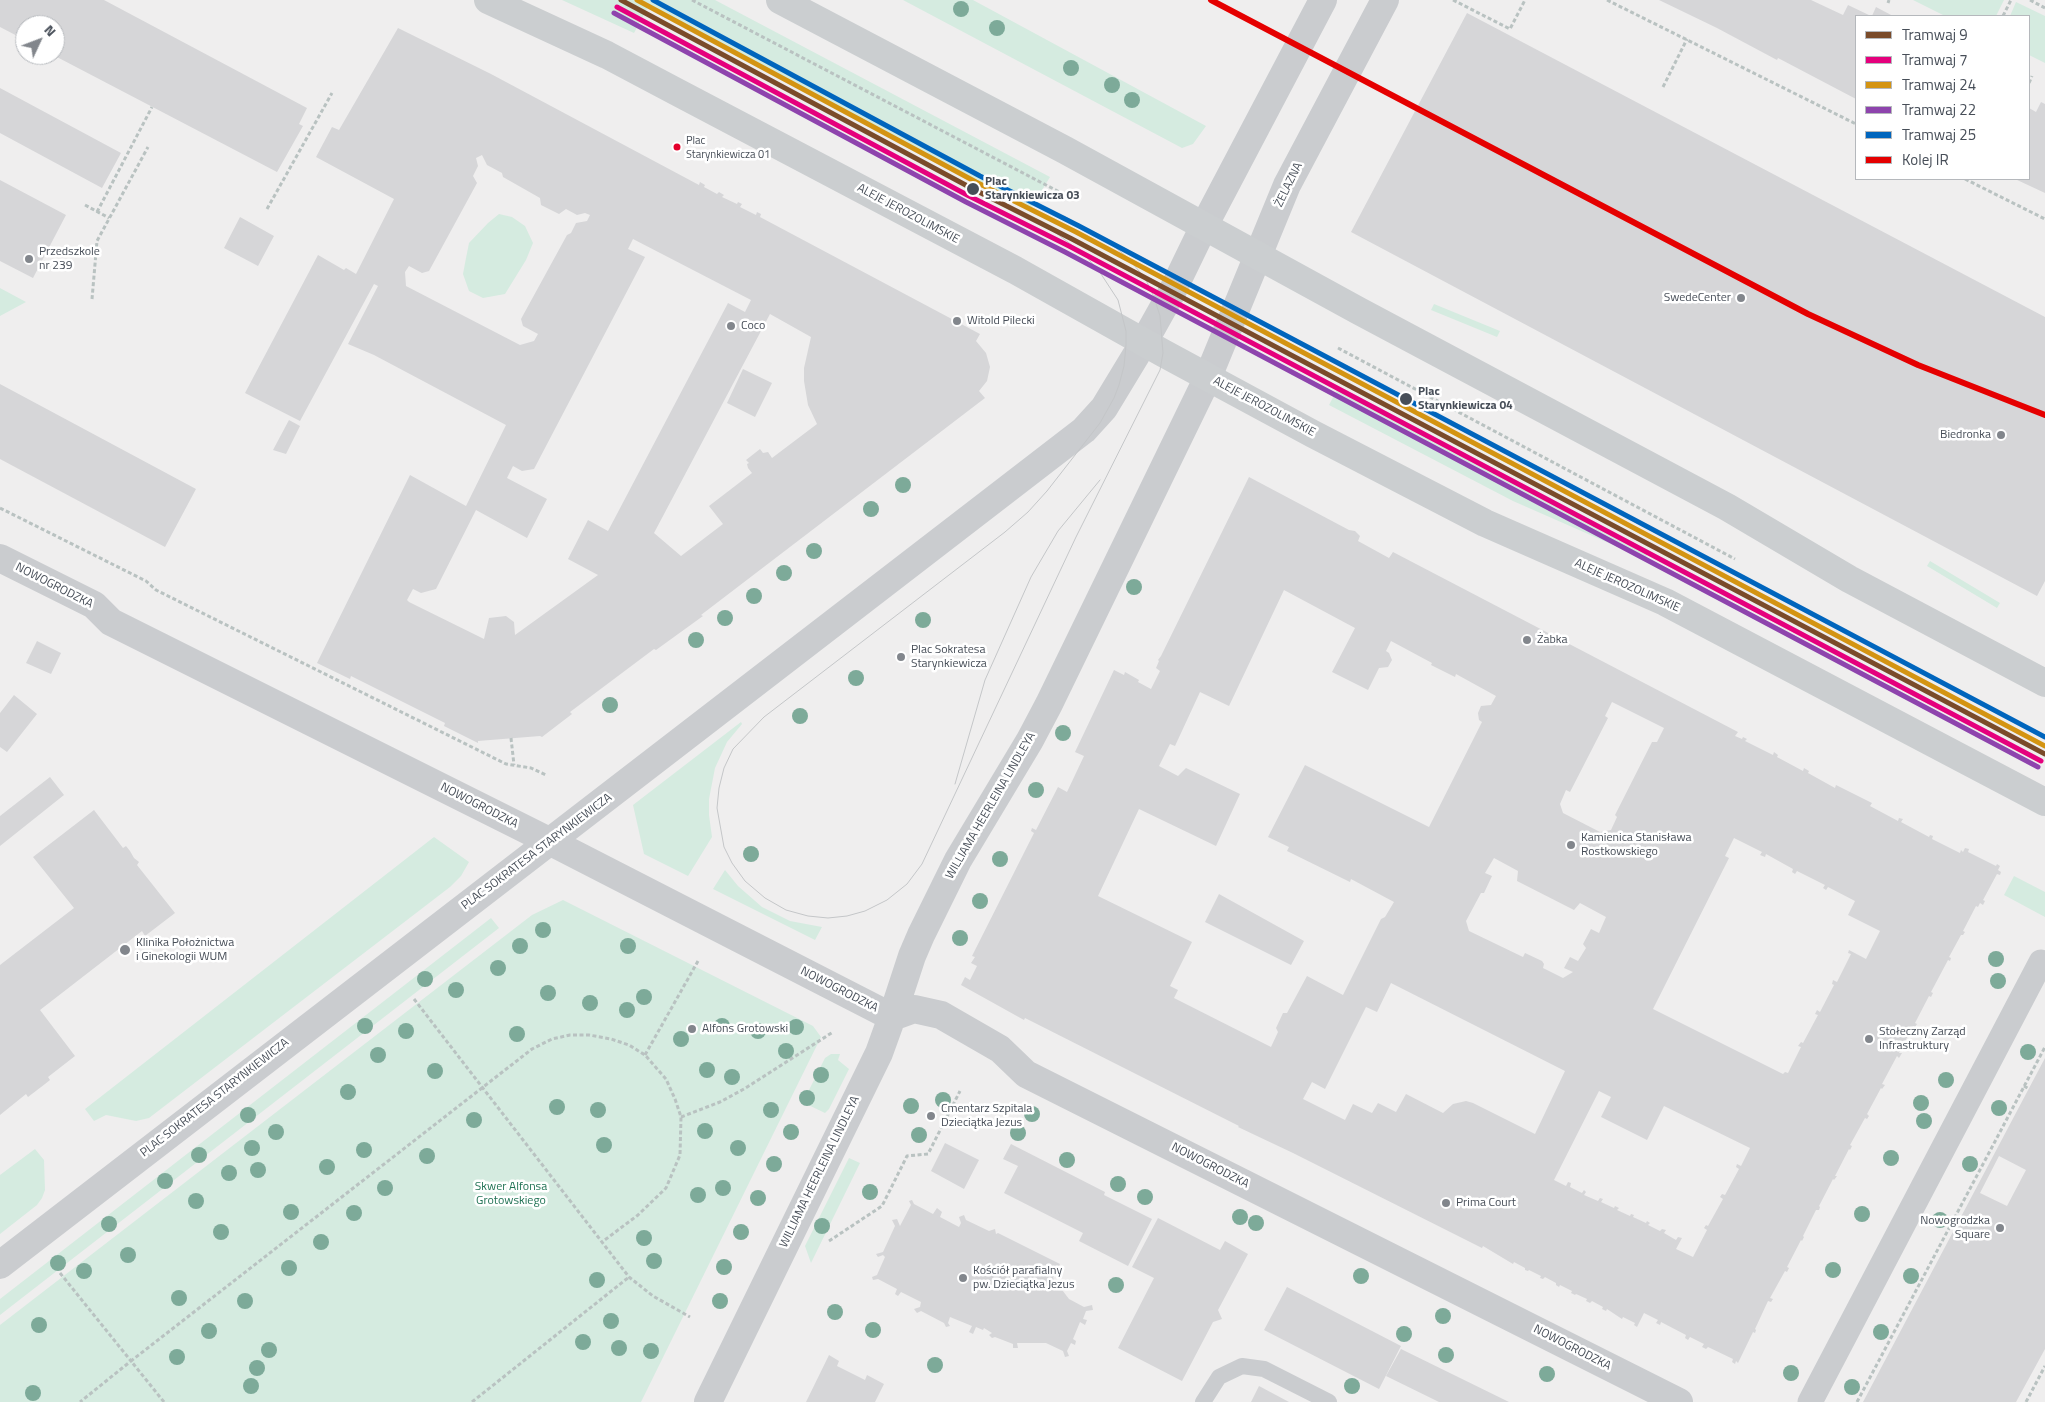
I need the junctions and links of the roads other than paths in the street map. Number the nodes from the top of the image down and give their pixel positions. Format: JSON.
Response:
{"nodes":[{"id":1,"x":488,"y":0,"type":"edge"},
{"id":2,"x":780,"y":0,"type":"edge"},
{"id":3,"x":1385,"y":0,"type":"edge"},
{"id":4,"x":1321,"y":4,"type":"edge"},
{"id":5,"x":1204,"y":226,"type":"junction"},
{"id":6,"x":1257,"y":255,"type":"junction"},
{"id":7,"x":1144,"y":342,"type":"junction"},
{"id":8,"x":1205,"y":367,"type":"junction"},
{"id":9,"x":0,"y":558,"type":"edge"},
{"id":10,"x":2045,"y":683,"type":"edge"},
{"id":11,"x":2045,"y":802,"type":"edge"},
{"id":12,"x":550,"y":842,"type":"junction"},
{"id":13,"x":2041,"y":962,"type":"dead end"},
{"id":14,"x":892,"y":1017,"type":"junction"},
{"id":15,"x":0,"y":1265,"type":"edge"},
{"id":16,"x":708,"y":1402,"type":"edge"},
{"id":17,"x":1203,"y":1402,"type":"edge"},
{"id":18,"x":1329,"y":1402,"type":"edge"},
{"id":19,"x":1680,"y":1402,"type":"edge"},
{"id":20,"x":1810,"y":1402,"type":"edge"}],
"edges":[{"from":1,"to":7,"type":"main road","name":"ALEJE JEROZOLIMSKIE"},
{"from":2,"to":5,"type":"main road"},
{"from":3,"to":6,"type":"street","name":"ŻELAZNA"},
{"from":4,"to":5,"type":"street"},
{"from":5,"to":6,"type":"main road"},
{"from":5,"to":7,"type":"street"},
{"from":6,"to":8,"type":"street","name":"ŻELAZNA"},
{"from":6,"to":10,"type":"main road"},
{"from":7,"to":8,"type":"main road","name":"ALEJE JEROZOLIMSKIE"},
{"from":7,"to":12,"type":"street","name":"PLAC SOKRATESA STARYNKIEWICZA"},
{"from":8,"to":11,"type":"main road","name":"ALEJE JEROZOLIMSKIE"},
{"from":8,"to":14,"type":"street","name":"WILLIAMA HEERLEINA LINDLEYA"},
{"from":9,"to":12,"type":"street","name":"NOWOGRODZKA"},
{"from":12,"to":14,"type":"street","name":"NOWOGRODZKA"},
{"from":12,"to":15,"type":"street","name":"PLAC SOKRATESA STARYNKIEWICZA"},
{"from":13,"to":20,"type":"street"},
{"from":14,"to":16,"type":"street","name":"WILLIAMA HEERLEINA LINDLEYA"},
{"from":14,"to":19,"type":"street","name":"NOWOGRODZKA"},
{"from":17,"to":18,"type":"lane"}]}
